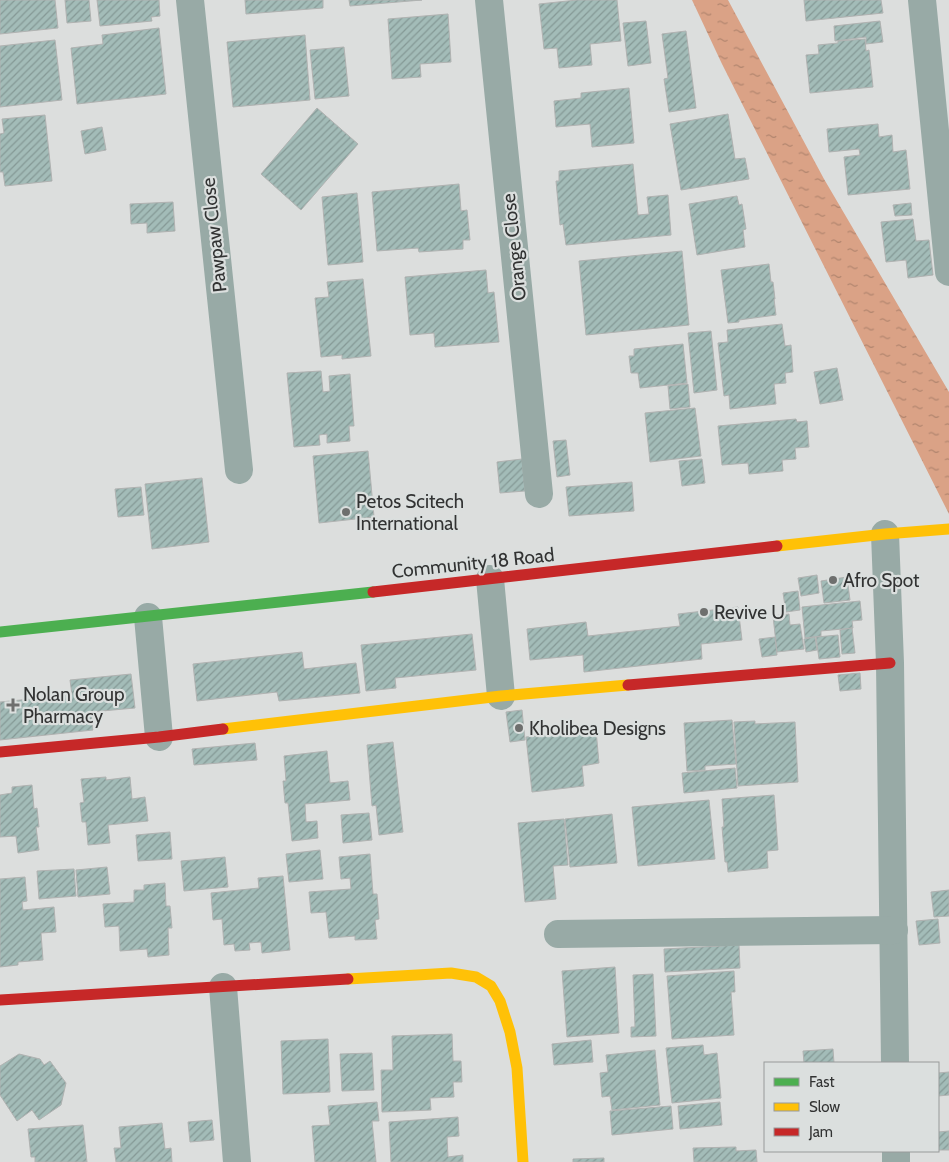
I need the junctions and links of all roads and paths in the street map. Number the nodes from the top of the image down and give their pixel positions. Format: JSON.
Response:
{"nodes":[{"id":1,"x":190,"y":0,"type":"edge"},
{"id":2,"x":489,"y":0,"type":"edge"},
{"id":3,"x":922,"y":0,"type":"edge"},
{"id":4,"x":949,"y":272,"type":"edge"},
{"id":5,"x":239,"y":470,"type":"dead end"},
{"id":6,"x":539,"y":494,"type":"dead end"},
{"id":7,"x":949,"y":529,"type":"edge"},
{"id":8,"x":885,"y":534,"type":"junction"},
{"id":9,"x":490,"y":579,"type":"junction"},
{"id":10,"x":148,"y":617,"type":"junction"},
{"id":11,"x":0,"y":632,"type":"edge"},
{"id":12,"x":890,"y":663,"type":"junction"},
{"id":13,"x":501,"y":696,"type":"junction"},
{"id":14,"x":159,"y":737,"type":"junction"},
{"id":15,"x":0,"y":752,"type":"edge"},
{"id":16,"x":894,"y":930,"type":"junction"},
{"id":17,"x":558,"y":934,"type":"dead end"},
{"id":18,"x":223,"y":987,"type":"junction"},
{"id":19,"x":0,"y":1000,"type":"edge"},
{"id":20,"x":895,"y":1062,"type":"edge"},
{"id":21,"x":237,"y":1162,"type":"edge"},
{"id":22,"x":523,"y":1162,"type":"edge"}],
"edges":[{"from":1,"to":5,"type":"street","name":"Pawpaw Close"},
{"from":2,"to":6,"type":"street","name":"Orange Close"},
{"from":3,"to":4,"type":"street"},
{"from":7,"to":8,"type":"street","name":"Community 18 Road"},
{"from":8,"to":9,"type":"street","name":"Community 18 Road"},
{"from":8,"to":12,"type":"street"},
{"from":9,"to":10,"type":"street","name":"Community 18 Road"},
{"from":9,"to":13,"type":"street"},
{"from":10,"to":11,"type":"street","name":"Community 18 Road"},
{"from":10,"to":14,"type":"street"},
{"from":12,"to":13,"type":"street"},
{"from":12,"to":16,"type":"street"},
{"from":13,"to":14,"type":"street"},
{"from":14,"to":15,"type":"street"},
{"from":16,"to":17,"type":"street"},
{"from":16,"to":20,"type":"street"},
{"from":18,"to":19,"type":"street"},
{"from":18,"to":21,"type":"street"},
{"from":18,"to":22,"type":"street"}]}
